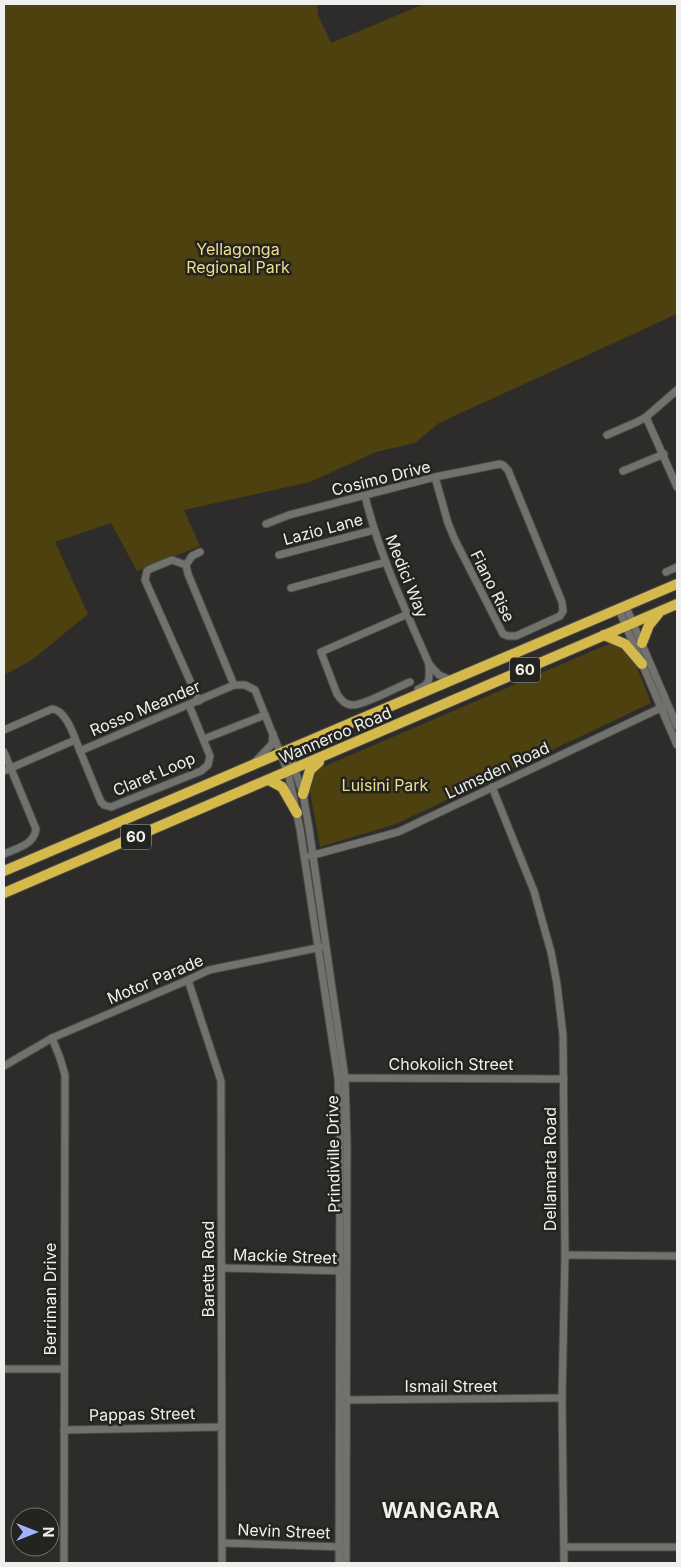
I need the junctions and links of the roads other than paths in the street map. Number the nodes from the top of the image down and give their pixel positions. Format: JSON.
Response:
{"nodes":[{"id":1,"x":677,"y":390,"type":"edge"},
{"id":2,"x":646,"y":417,"type":"junction"},
{"id":3,"x":607,"y":435,"type":"dead end"},
{"id":4,"x":664,"y":454,"type":"junction"},
{"id":5,"x":503,"y":465,"type":"joint"},
{"id":6,"x":623,"y":471,"type":"dead end"},
{"id":7,"x":436,"y":478,"type":"junction"},
{"id":8,"x":677,"y":486,"type":"edge"},
{"id":9,"x":365,"y":496,"type":"junction"},
{"id":10,"x":266,"y":524,"type":"dead end"},
{"id":11,"x":374,"y":530,"type":"junction"},
{"id":12,"x":200,"y":552,"type":"dead end"},
{"id":13,"x":279,"y":555,"type":"dead end"},
{"id":14,"x":386,"y":562,"type":"junction"},
{"id":15,"x":186,"y":565,"type":"junction"},
{"id":16,"x":677,"y":567,"type":"edge"},
{"id":17,"x":666,"y":572,"type":"dead end"},
{"id":18,"x":677,"y":584,"type":"edge"},
{"id":19,"x":291,"y":588,"type":"dead end"},
{"id":20,"x":677,"y":604,"type":"edge"},
{"id":21,"x":622,"y":608,"type":"junction"},
{"id":22,"x":660,"y":611,"type":"junction"},
{"id":23,"x":408,"y":614,"type":"junction"},
{"id":24,"x":630,"y":624,"type":"junction"},
{"id":25,"x":604,"y":635,"type":"junction"},
{"id":26,"x":642,"y":643,"type":"junction"},
{"id":27,"x":429,"y":664,"type":"junction"},
{"id":28,"x":642,"y":664,"type":"junction"},
{"id":29,"x":451,"y":680,"type":"junction"},
{"id":30,"x":410,"y":682,"type":"dead end"},
{"id":31,"x":234,"y":685,"type":"junction"},
{"id":32,"x":410,"y":698,"type":"junction"},
{"id":33,"x":199,"y":701,"type":"junction"},
{"id":34,"x":189,"y":705,"type":"junction"},
{"id":35,"x":664,"y":706,"type":"junction"},
{"id":36,"x":265,"y":715,"type":"junction"},
{"id":37,"x":677,"y":726,"type":"edge"},
{"id":38,"x":4,"y":730,"type":"edge"},
{"id":39,"x":274,"y":734,"type":"junction"},
{"id":40,"x":204,"y":739,"type":"junction"},
{"id":41,"x":75,"y":740,"type":"junction"},
{"id":42,"x":676,"y":740,"type":"edge"},
{"id":43,"x":80,"y":751,"type":"junction"},
{"id":44,"x":4,"y":752,"type":"edge"},
{"id":45,"x":285,"y":752,"type":"junction"},
{"id":46,"x":327,"y":755,"type":"junction"},
{"id":47,"x":7,"y":769,"type":"edge"},
{"id":48,"x":246,"y":769,"type":"junction"},
{"id":49,"x":292,"y":770,"type":"junction"},
{"id":50,"x":269,"y":780,"type":"junction"},
{"id":51,"x":492,"y":787,"type":"junction"},
{"id":52,"x":303,"y":794,"type":"junction"},
{"id":53,"x":297,"y":813,"type":"junction"},
{"id":54,"x":4,"y":854,"type":"edge"},
{"id":55,"x":309,"y":856,"type":"junction"},
{"id":56,"x":4,"y":871,"type":"edge"},
{"id":57,"x":4,"y":893,"type":"edge"},
{"id":58,"x":323,"y":947,"type":"junction"},
{"id":59,"x":188,"y":980,"type":"junction"},
{"id":60,"x":52,"y":1038,"type":"junction"},
{"id":61,"x":4,"y":1066,"type":"edge"},
{"id":62,"x":342,"y":1078,"type":"junction"},
{"id":63,"x":564,"y":1079,"type":"junction"},
{"id":64,"x":564,"y":1255,"type":"junction"},
{"id":65,"x":677,"y":1256,"type":"edge"},
{"id":66,"x":222,"y":1268,"type":"junction"},
{"id":67,"x":344,"y":1272,"type":"junction"},
{"id":68,"x":4,"y":1369,"type":"edge"},
{"id":69,"x":64,"y":1369,"type":"junction"},
{"id":70,"x":562,"y":1398,"type":"junction"},
{"id":71,"x":343,"y":1400,"type":"junction"},
{"id":72,"x":221,"y":1427,"type":"junction"},
{"id":73,"x":64,"y":1430,"type":"junction"},
{"id":74,"x":222,"y":1543,"type":"junction"},
{"id":75,"x":342,"y":1547,"type":"junction"},
{"id":76,"x":564,"y":1547,"type":"junction"},
{"id":77,"x":677,"y":1547,"type":"edge"},
{"id":78,"x":64,"y":1563,"type":"edge"},
{"id":79,"x":222,"y":1563,"type":"edge"},
{"id":80,"x":339,"y":1563,"type":"edge"},
{"id":81,"x":346,"y":1563,"type":"edge"},
{"id":82,"x":564,"y":1563,"type":"edge"}],
"edges":[{"from":1,"to":2,"type":"street"},
{"from":2,"to":3,"type":"street"},
{"from":2,"to":4,"type":"street"},
{"from":4,"to":6,"type":"street"},
{"from":4,"to":8,"type":"street"},
{"from":5,"to":7,"type":"street","name":"Cosimo Drive"},
{"from":5,"to":7,"type":"street","name":"Fiano Rise"},
{"from":7,"to":9,"type":"street","name":"Cosimo Drive"},
{"from":9,"to":10,"type":"street","name":"Cosimo Drive"},
{"from":9,"to":11,"type":"street","name":"Medici Way"},
{"from":11,"to":13,"type":"street","name":"Lazio Lane"},
{"from":11,"to":14,"type":"street","name":"Medici Way"},
{"from":12,"to":15,"type":"street"},
{"from":14,"to":19,"type":"street"},
{"from":14,"to":23,"type":"street","name":"Medici Way"},
{"from":15,"to":31,"type":"street"},
{"from":15,"to":33,"type":"street"},
{"from":16,"to":17,"type":"street"},
{"from":18,"to":21,"type":"highway","name":"Wanneroo Road","number":"60"},
{"from":20,"to":22,"type":"highway","name":"Wanneroo Road","number":"60"},
{"from":21,"to":24,"type":"street"},
{"from":21,"to":29,"type":"highway","name":"Wanneroo Road","number":"60"},
{"from":22,"to":24,"type":"highway","name":"Wanneroo Road","number":"60"},
{"from":22,"to":26,"type":"highway"},
{"from":23,"to":27,"type":"street","name":"Medici Way"},
{"from":23,"to":30,"type":"street"},
{"from":24,"to":25,"type":"highway","name":"Wanneroo Road","number":"60"},
{"from":24,"to":26,"type":"street"},
{"from":24,"to":28,"type":"street"},
{"from":25,"to":28,"type":"highway"},
{"from":25,"to":46,"type":"highway","name":"Wanneroo Road","number":"60"},
{"from":26,"to":35,"type":"street"},
{"from":27,"to":29,"type":"street","name":"Medici Way"},
{"from":27,"to":32,"type":"street"},
{"from":28,"to":35,"type":"street"},
{"from":29,"to":32,"type":"highway","name":"Wanneroo Road","number":"60"},
{"from":31,"to":33,"type":"street","name":"Rosso Meander"},
{"from":31,"to":36,"type":"street"},
{"from":32,"to":45,"type":"highway","name":"Wanneroo Road","number":"60"},
{"from":33,"to":34,"type":"street","name":"Rosso Meander"},
{"from":34,"to":40,"type":"street","name":"Claret Loop"},
{"from":34,"to":43,"type":"street","name":"Rosso Meander"},
{"from":35,"to":37,"type":"street"},
{"from":35,"to":42,"type":"street"},
{"from":35,"to":51,"type":"street","name":"Lumsden Road"},
{"from":36,"to":39,"type":"street"},
{"from":36,"to":40,"type":"street"},
{"from":38,"to":41,"type":"street","name":"Rosso Meander"},
{"from":39,"to":45,"type":"street"},
{"from":39,"to":48,"type":"street"},
{"from":40,"to":43,"type":"street","name":"Claret Loop"},
{"from":41,"to":43,"type":"street","name":"Rosso Meander"},
{"from":41,"to":47,"type":"street"},
{"from":44,"to":47,"type":"street"},
{"from":45,"to":48,"type":"highway","name":"Wanneroo Road","number":"60"},
{"from":45,"to":49,"type":"street","name":"Prindiville Drive"},
{"from":46,"to":49,"type":"highway","name":"Wanneroo Road","number":"60"},
{"from":46,"to":52,"type":"highway"},
{"from":47,"to":54,"type":"street"},
{"from":48,"to":56,"type":"highway","name":"Wanneroo Road","number":"60"},
{"from":49,"to":50,"type":"highway","name":"Wanneroo Road","number":"60"},
{"from":49,"to":52,"type":"street","name":"Prindiville Drive"},
{"from":49,"to":53,"type":"street","name":"Prindiville Drive"},
{"from":50,"to":53,"type":"highway"},
{"from":50,"to":57,"type":"highway","name":"Wanneroo Road","number":"60"},
{"from":51,"to":55,"type":"street","name":"Lumsden Road"},
{"from":51,"to":63,"type":"street","name":"Dellamarta Road"},
{"from":52,"to":55,"type":"street","name":"Prindiville Drive"},
{"from":53,"to":55,"type":"street","name":"Prindiville Drive"},
{"from":55,"to":58,"type":"street","name":"Prindiville Drive"},
{"from":58,"to":59,"type":"street","name":"Motor Parade"},
{"from":58,"to":62,"type":"street","name":"Prindiville Drive"},
{"from":59,"to":60,"type":"street","name":"Motor Parade"},
{"from":59,"to":66,"type":"street","name":"Baretta Road"},
{"from":60,"to":61,"type":"street","name":"Motor Parade"},
{"from":60,"to":69,"type":"street","name":"Berriman Drive"},
{"from":62,"to":63,"type":"street","name":"Chokolich Street"},
{"from":62,"to":67,"type":"street","name":"Prindiville Drive"},
{"from":63,"to":64,"type":"street","name":"Dellamarta Road"},
{"from":64,"to":65,"type":"street"},
{"from":64,"to":70,"type":"street","name":"Dellamarta Road"},
{"from":66,"to":67,"type":"street","name":"Mackie Street"},
{"from":66,"to":72,"type":"street","name":"Baretta Road"},
{"from":67,"to":71,"type":"street","name":"Prindiville Drive"},
{"from":68,"to":69,"type":"street"},
{"from":69,"to":73,"type":"street","name":"Berriman Drive"},
{"from":70,"to":71,"type":"street","name":"Ismail Street"},
{"from":70,"to":76,"type":"street","name":"Dellamarta Road"},
{"from":71,"to":75,"type":"street","name":"Prindiville Drive"},
{"from":72,"to":73,"type":"street","name":"Pappas Street"},
{"from":72,"to":74,"type":"street","name":"Baretta Road"},
{"from":73,"to":78,"type":"street","name":"Berriman Drive"},
{"from":74,"to":75,"type":"street","name":"Nevin Street"},
{"from":74,"to":79,"type":"street","name":"Baretta Road"},
{"from":75,"to":80,"type":"street","name":"Prindiville Drive"},
{"from":75,"to":81,"type":"street","name":"Prindiville Drive"},
{"from":76,"to":77,"type":"street"},
{"from":76,"to":82,"type":"street","name":"Dellamarta Road"}]}
